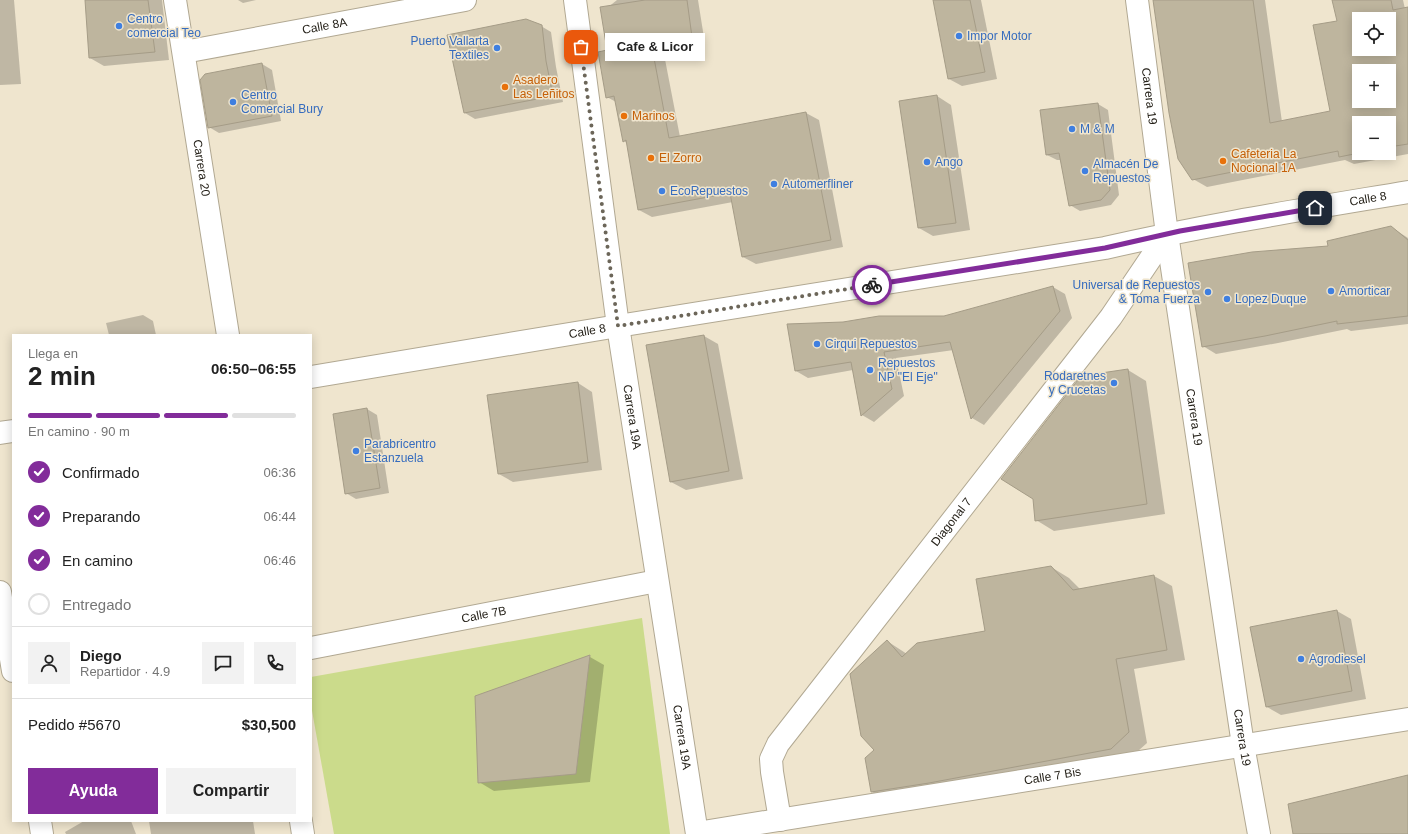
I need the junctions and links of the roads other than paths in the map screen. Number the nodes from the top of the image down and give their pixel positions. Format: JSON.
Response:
{"nodes":[{"id":1,"x":175,"y":0,"type":"edge"},
{"id":2,"x":465,"y":0,"type":"edge"},
{"id":3,"x":575,"y":0,"type":"edge"},
{"id":4,"x":1137,"y":0,"type":"edge"},
{"id":5,"x":184,"y":52,"type":"junction"},
{"id":6,"x":1408,"y":192,"type":"edge"},
{"id":7,"x":1167,"y":234,"type":"junction"},
{"id":8,"x":618,"y":326,"type":"junction"},
{"id":9,"x":228,"y":334,"type":"edge"},
{"id":10,"x":312,"y":377,"type":"edge"},
{"id":11,"x":12,"y":431,"type":"edge"},
{"id":12,"x":0,"y":433,"type":"edge"},
{"id":13,"x":657,"y":581,"type":"junction"},
{"id":14,"x":0,"y":592,"type":"edge"},
{"id":15,"x":312,"y":648,"type":"edge"},
{"id":16,"x":12,"y":665,"type":"edge"},
{"id":17,"x":1408,"y":719,"type":"edge"},
{"id":18,"x":1243,"y":745,"type":"junction"},
{"id":19,"x":780,"y":820,"type":"junction"},
{"id":20,"x":40,"y":822,"type":"edge"},
{"id":21,"x":301,"y":822,"type":"edge"},
{"id":22,"x":697,"y":833,"type":"edge"},
{"id":23,"x":42,"y":834,"type":"edge"},
{"id":24,"x":303,"y":834,"type":"edge"},
{"id":25,"x":1259,"y":834,"type":"edge"}],
"edges":[{"from":1,"to":5,"type":"street","name":"Carrera 20"},
{"from":2,"to":5,"type":"street","name":"Calle 8A"},
{"from":3,"to":8,"type":"street","name":"Carrera 19A"},
{"from":4,"to":7,"type":"street","name":"Carrera 19"},
{"from":5,"to":9,"type":"street","name":"Carrera 20"},
{"from":6,"to":7,"type":"street","name":"Calle 8"},
{"from":7,"to":8,"type":"street","name":"Calle 8"},
{"from":7,"to":18,"type":"street","name":"Carrera 19"},
{"from":7,"to":19,"type":"street","name":"Diagonal 7"},
{"from":8,"to":10,"type":"street","name":"Calle 8"},
{"from":8,"to":13,"type":"street","name":"Carrera 19A"},
{"from":11,"to":12,"type":"street"},
{"from":13,"to":15,"type":"street","name":"Calle 7B"},
{"from":13,"to":22,"type":"street","name":"Carrera 19A"},
{"from":14,"to":16,"type":"street"},
{"from":17,"to":18,"type":"street","name":"Calle 7 Bis"},
{"from":18,"to":19,"type":"street","name":"Calle 7 Bis"},
{"from":18,"to":25,"type":"street","name":"Carrera 19"},
{"from":19,"to":22,"type":"street","name":"Calle 7 Bis"},
{"from":20,"to":23,"type":"street"},
{"from":21,"to":24,"type":"street"}]}
